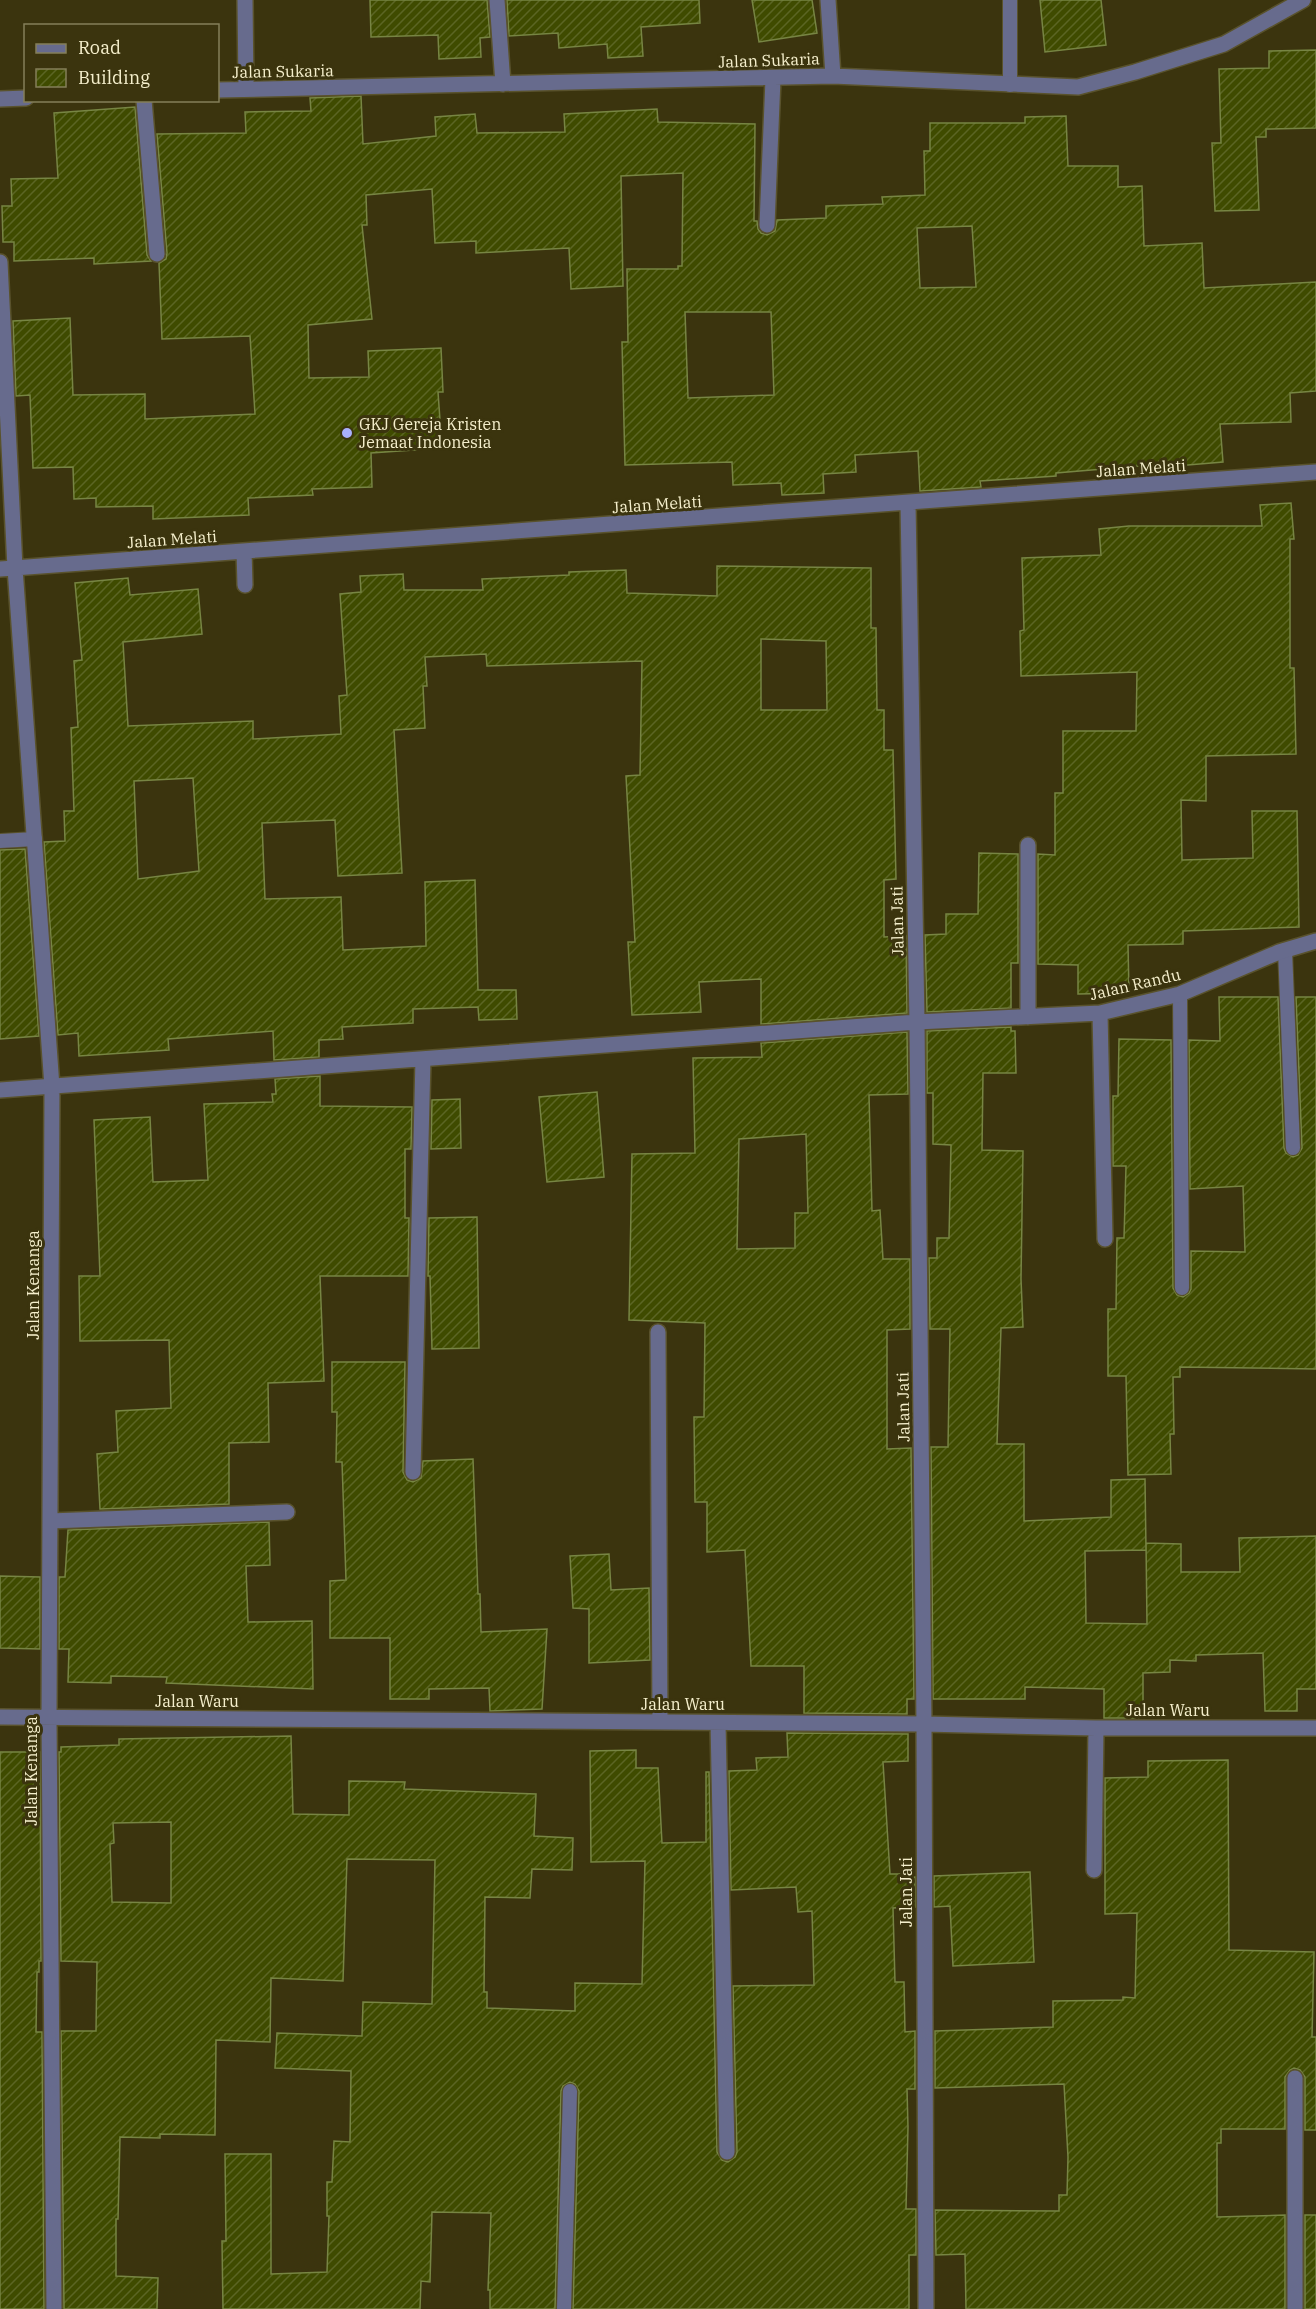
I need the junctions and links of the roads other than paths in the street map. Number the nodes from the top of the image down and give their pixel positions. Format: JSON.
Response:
{"nodes":[{"id":1,"x":245,"y":0,"type":"edge"},
{"id":2,"x":497,"y":0,"type":"edge"},
{"id":3,"x":828,"y":0,"type":"edge"},
{"id":4,"x":1010,"y":0,"type":"edge"},
{"id":5,"x":1304,"y":0,"type":"edge"},
{"id":6,"x":833,"y":76,"type":"junction"},
{"id":7,"x":773,"y":79,"type":"junction"},
{"id":8,"x":503,"y":84,"type":"junction"},
{"id":9,"x":1010,"y":85,"type":"junction"},
{"id":10,"x":246,"y":89,"type":"junction"},
{"id":11,"x":219,"y":90,"type":"edge"},
{"id":12,"x":24,"y":98,"type":"edge"},
{"id":13,"x":0,"y":99,"type":"edge"},
{"id":14,"x":144,"y":102,"type":"edge"},
{"id":15,"x":767,"y":225,"type":"dead end"},
{"id":16,"x":157,"y":254,"type":"dead end"},
{"id":17,"x":0,"y":262,"type":"edge"},
{"id":18,"x":1316,"y":472,"type":"edge"},
{"id":19,"x":908,"y":504,"type":"junction"},
{"id":20,"x":244,"y":551,"type":"junction"},
{"id":21,"x":7,"y":569,"type":"edge"},
{"id":22,"x":245,"y":585,"type":"dead end"},
{"id":23,"x":35,"y":839,"type":"junction"},
{"id":24,"x":0,"y":841,"type":"edge"},
{"id":25,"x":1028,"y":845,"type":"dead end"},
{"id":26,"x":1316,"y":941,"type":"edge"},
{"id":27,"x":1285,"y":950,"type":"junction"},
{"id":28,"x":1180,"y":994,"type":"junction"},
{"id":29,"x":1100,"y":1013,"type":"junction"},
{"id":30,"x":1028,"y":1017,"type":"junction"},
{"id":31,"x":917,"y":1022,"type":"junction"},
{"id":32,"x":423,"y":1059,"type":"junction"},
{"id":33,"x":52,"y":1087,"type":"junction"},
{"id":34,"x":0,"y":1090,"type":"edge"},
{"id":35,"x":1293,"y":1148,"type":"dead end"},
{"id":36,"x":1105,"y":1239,"type":"dead end"},
{"id":37,"x":1182,"y":1288,"type":"dead end"},
{"id":38,"x":658,"y":1332,"type":"dead end"},
{"id":39,"x":413,"y":1472,"type":"dead end"},
{"id":40,"x":287,"y":1512,"type":"dead end"},
{"id":41,"x":50,"y":1521,"type":"junction"},
{"id":42,"x":0,"y":1717,"type":"edge"},
{"id":43,"x":49,"y":1718,"type":"junction"},
{"id":44,"x":660,"y":1722,"type":"junction"},
{"id":45,"x":718,"y":1722,"type":"junction"},
{"id":46,"x":924,"y":1724,"type":"junction"},
{"id":47,"x":1096,"y":1728,"type":"junction"},
{"id":48,"x":1316,"y":1728,"type":"edge"},
{"id":49,"x":1094,"y":1870,"type":"dead end"},
{"id":50,"x":1294,"y":2078,"type":"dead end"},
{"id":51,"x":570,"y":2091,"type":"dead end"},
{"id":52,"x":727,"y":2152,"type":"dead end"},
{"id":53,"x":54,"y":2309,"type":"edge"},
{"id":54,"x":564,"y":2309,"type":"edge"},
{"id":55,"x":926,"y":2309,"type":"edge"},
{"id":56,"x":1295,"y":2309,"type":"edge"}],
"edges":[{"from":1,"to":10,"type":"street"},
{"from":2,"to":8,"type":"street"},
{"from":3,"to":6,"type":"street"},
{"from":4,"to":9,"type":"lane"},
{"from":5,"to":9,"type":"street","name":"Jalan Sukaria"},
{"from":6,"to":7,"type":"street","name":"Jalan Sukaria"},
{"from":6,"to":9,"type":"street","name":"Jalan Sukaria"},
{"from":7,"to":8,"type":"street","name":"Jalan Sukaria"},
{"from":7,"to":15,"type":"street"},
{"from":8,"to":10,"type":"street","name":"Jalan Sukaria"},
{"from":10,"to":11,"type":"street","name":"Jalan Sukaria"},
{"from":12,"to":13,"type":"street"},
{"from":14,"to":16,"type":"street"},
{"from":17,"to":21,"type":"street","name":"Jalan Kenanga"},
{"from":18,"to":19,"type":"street","name":"Jalan Melati"},
{"from":19,"to":20,"type":"street","name":"Jalan Melati"},
{"from":19,"to":31,"type":"street","name":"Jalan Jati"},
{"from":20,"to":21,"type":"street","name":"Jalan Melati"},
{"from":20,"to":22,"type":"street"},
{"from":21,"to":23,"type":"street","name":"Jalan Kenanga"},
{"from":23,"to":24,"type":"lane"},
{"from":23,"to":33,"type":"street","name":"Jalan Kenanga"},
{"from":25,"to":30,"type":"street"},
{"from":26,"to":27,"type":"street","name":"Jalan Randu"},
{"from":27,"to":28,"type":"street","name":"Jalan Randu"},
{"from":27,"to":35,"type":"lane"},
{"from":28,"to":29,"type":"street","name":"Jalan Randu"},
{"from":28,"to":37,"type":"lane"},
{"from":29,"to":30,"type":"street","name":"Jalan Randu"},
{"from":29,"to":36,"type":"street"},
{"from":30,"to":31,"type":"street","name":"Jalan Randu"},
{"from":31,"to":32,"type":"street","name":"Jalan Randu"},
{"from":31,"to":46,"type":"street","name":"Jalan Jati"},
{"from":32,"to":33,"type":"street","name":"Jalan Randu"},
{"from":32,"to":39,"type":"street"},
{"from":33,"to":34,"type":"street","name":"Jalan Randu"},
{"from":33,"to":41,"type":"street","name":"Jalan Kenanga"},
{"from":38,"to":44,"type":"street"},
{"from":40,"to":41,"type":"street"},
{"from":41,"to":43,"type":"street","name":"Jalan Kenanga"},
{"from":42,"to":43,"type":"street","name":"Jalan Waru"},
{"from":43,"to":44,"type":"street","name":"Jalan Waru"},
{"from":43,"to":53,"type":"street","name":"Jalan Kenanga"},
{"from":44,"to":45,"type":"street","name":"Jalan Waru"},
{"from":45,"to":46,"type":"street","name":"Jalan Waru"},
{"from":45,"to":52,"type":"street"},
{"from":46,"to":47,"type":"street","name":"Jalan Waru"},
{"from":46,"to":55,"type":"street","name":"Jalan Jati"},
{"from":47,"to":48,"type":"street","name":"Jalan Waru"},
{"from":47,"to":49,"type":"street"},
{"from":50,"to":56,"type":"street"},
{"from":51,"to":54,"type":"lane"}]}
